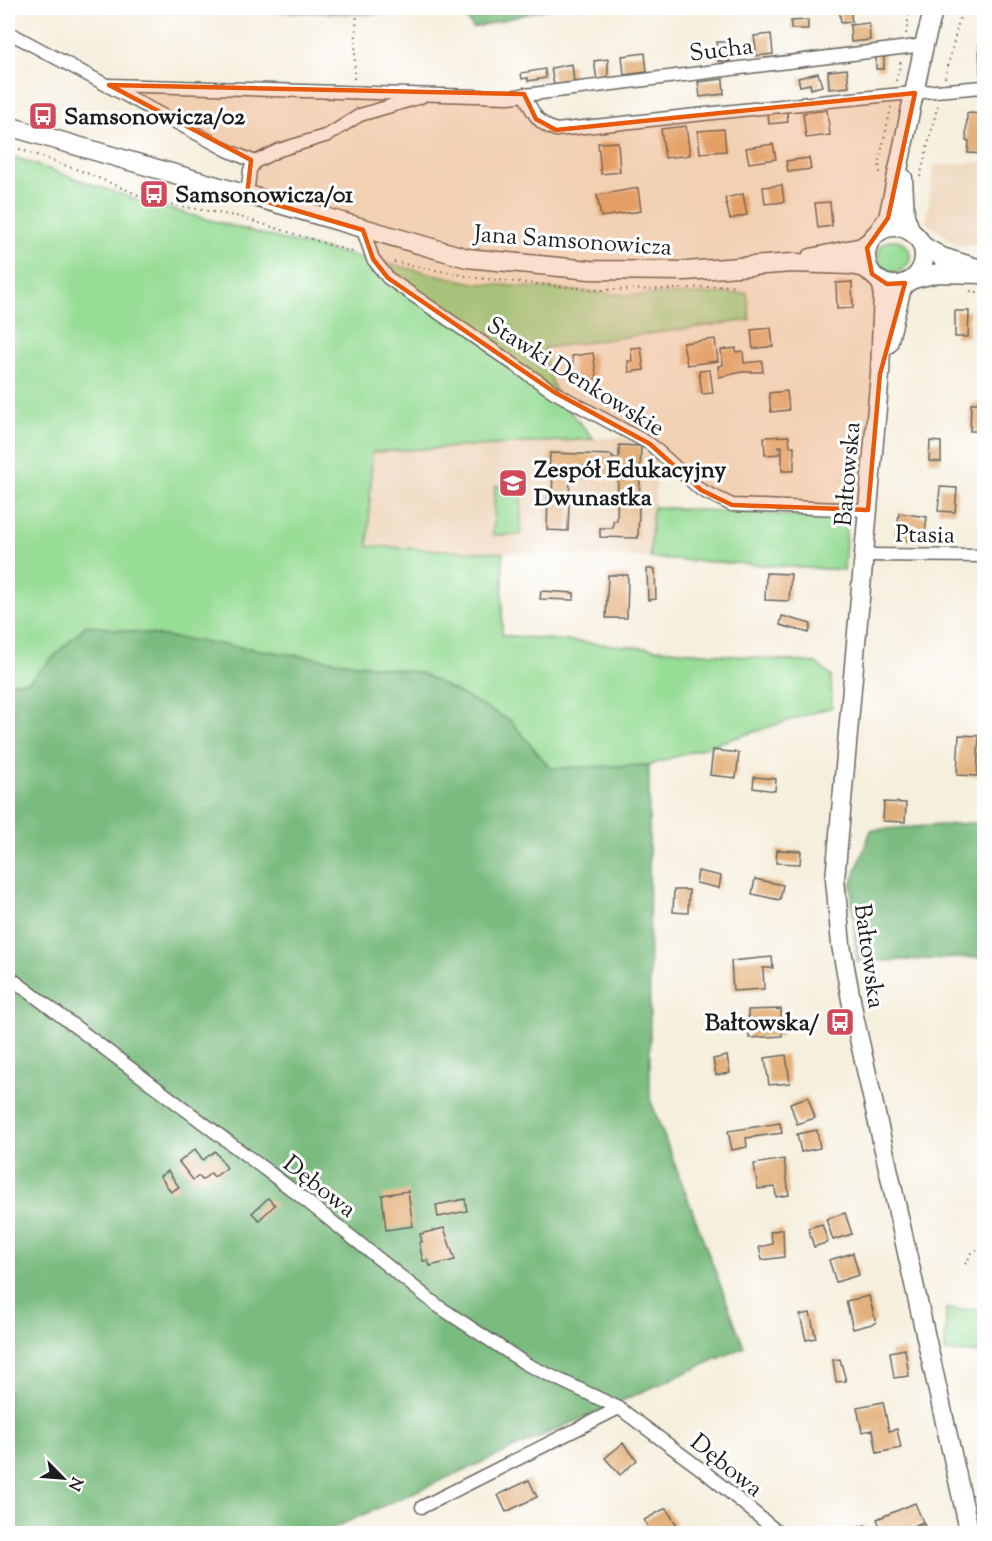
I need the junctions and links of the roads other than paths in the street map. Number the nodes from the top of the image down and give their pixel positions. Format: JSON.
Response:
{"nodes":[{"id":1,"x":934,"y":8,"type":"edge"},
{"id":2,"x":8,"y":32,"type":"edge"},
{"id":3,"x":924,"y":45,"type":"junction"},
{"id":4,"x":109,"y":85,"type":"junction"},
{"id":5,"x":984,"y":87,"type":"edge"},
{"id":6,"x":915,"y":93,"type":"junction"},
{"id":7,"x":524,"y":94,"type":"junction"},
{"id":8,"x":438,"y":95,"type":"junction"},
{"id":9,"x":8,"y":126,"type":"edge"},
{"id":10,"x":902,"y":149,"type":"junction"},
{"id":11,"x":255,"y":162,"type":"junction"},
{"id":12,"x":247,"y":196,"type":"junction"},
{"id":13,"x":363,"y":230,"type":"junction"},
{"id":14,"x":875,"y":236,"type":"junction"},
{"id":15,"x":917,"y":239,"type":"junction"},
{"id":16,"x":792,"y":263,"type":"junction"},
{"id":17,"x":984,"y":273,"type":"edge"},
{"id":18,"x":876,"y":277,"type":"junction"},
{"id":19,"x":909,"y":281,"type":"junction"},
{"id":20,"x":880,"y":374,"type":"junction"},
{"id":21,"x":868,"y":510,"type":"junction"},
{"id":22,"x":865,"y":555,"type":"junction"},
{"id":23,"x":984,"y":556,"type":"edge"},
{"id":24,"x":8,"y":976,"type":"edge"},
{"id":25,"x":619,"y":1408,"type":"junction"},
{"id":26,"x":422,"y":1507,"type":"dead end"},
{"id":27,"x":780,"y":1533,"type":"edge"},
{"id":28,"x":970,"y":1533,"type":"edge"}],
"edges":[{"from":1,"to":3,"type":"main road"},
{"from":2,"to":4,"type":"street"},
{"from":3,"to":6,"type":"main road"},
{"from":3,"to":7,"type":"street","name":"Sucha"},
{"from":4,"to":8,"type":"street"},
{"from":4,"to":11,"type":"street"},
{"from":5,"to":6,"type":"street"},
{"from":6,"to":7,"type":"street"},
{"from":6,"to":10,"type":"main road"},
{"from":7,"to":8,"type":"street","name":"Sucha"},
{"from":8,"to":11,"type":"street"},
{"from":9,"to":12,"type":"main road","name":"Jana Samsonowicza"},
{"from":10,"to":14,"type":"main road"},
{"from":10,"to":15,"type":"main road"},
{"from":11,"to":12,"type":"street"},
{"from":12,"to":13,"type":"main road","name":"Jana Samsonowicza"},
{"from":13,"to":16,"type":"main road","name":"Jana Samsonowicza"},
{"from":13,"to":21,"type":"street","name":"Stawki Denkowskie"},
{"from":14,"to":15,"type":"main road"},
{"from":14,"to":16,"type":"main road","name":"Jana Samsonowicza"},
{"from":14,"to":18,"type":"main road"},
{"from":15,"to":17,"type":"main road"},
{"from":15,"to":19,"type":"main road"},
{"from":16,"to":18,"type":"main road","name":"Jana Samsonowicza"},
{"from":17,"to":19,"type":"main road"},
{"from":18,"to":19,"type":"main road"},
{"from":18,"to":20,"type":"main road","name":"Bałtowska"},
{"from":19,"to":20,"type":"main road","name":"Bałtowska"},
{"from":20,"to":21,"type":"main road","name":"Bałtowska"},
{"from":21,"to":22,"type":"main road","name":"Bałtowska"},
{"from":22,"to":23,"type":"street","name":"Ptasia"},
{"from":22,"to":28,"type":"main road","name":"Bałtowska"},
{"from":24,"to":25,"type":"street","name":"Dębowa"},
{"from":25,"to":26,"type":"street"},
{"from":25,"to":27,"type":"street","name":"Dębowa"}]}
